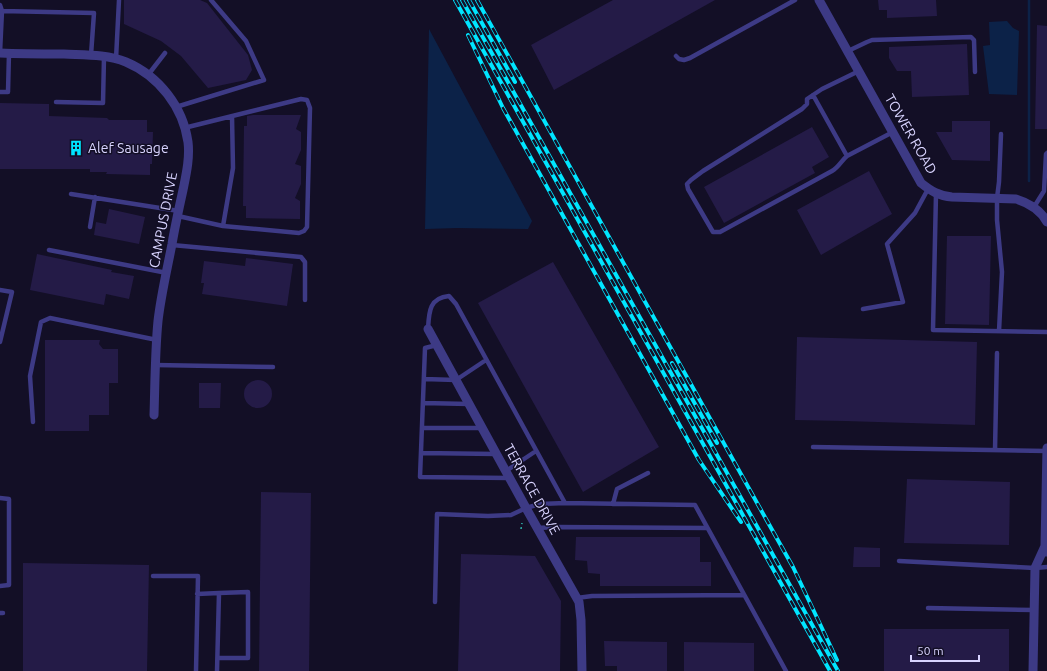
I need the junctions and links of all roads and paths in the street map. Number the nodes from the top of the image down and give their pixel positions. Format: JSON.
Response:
{"nodes":[{"id":1,"x":119,"y":0,"type":"edge"},
{"id":2,"x":211,"y":0,"type":"edge"},
{"id":3,"x":795,"y":0,"type":"edge"},
{"id":4,"x":819,"y":0,"type":"edge"},
{"id":5,"x":0,"y":5,"type":"edge"},
{"id":6,"x":2,"y":11,"type":"junction"},
{"id":7,"x":848,"y":51,"type":"junction"},
{"id":8,"x":3,"y":53,"type":"edge"},
{"id":9,"x":165,"y":53,"type":"dead end"},
{"id":10,"x":91,"y":55,"type":"junction"},
{"id":11,"x":676,"y":56,"type":"dead end"},
{"id":12,"x":104,"y":57,"type":"junction"},
{"id":13,"x":116,"y":59,"type":"junction"},
{"id":14,"x":859,"y":71,"type":"junction"},
{"id":15,"x":975,"y":72,"type":"dead end"},
{"id":16,"x":148,"y":75,"type":"junction"},
{"id":17,"x":0,"y":92,"type":"edge"},
{"id":18,"x":813,"y":95,"type":"junction"},
{"id":19,"x":56,"y":102,"type":"dead end"},
{"id":20,"x":176,"y":108,"type":"junction"},
{"id":21,"x":232,"y":116,"type":"junction"},
{"id":22,"x":184,"y":128,"type":"junction"},
{"id":23,"x":893,"y":132,"type":"junction"},
{"id":24,"x":1001,"y":134,"type":"dead end"},
{"id":25,"x":1047,"y":153,"type":"edge"},
{"id":26,"x":847,"y":156,"type":"junction"},
{"id":27,"x":932,"y":192,"type":"junction"},
{"id":28,"x":71,"y":194,"type":"dead end"},
{"id":29,"x":95,"y":197,"type":"junction"},
{"id":30,"x":997,"y":198,"type":"junction"},
{"id":31,"x":1034,"y":207,"type":"junction"},
{"id":32,"x":178,"y":213,"type":"junction"},
{"id":33,"x":1047,"y":222,"type":"edge"},
{"id":34,"x":223,"y":226,"type":"junction"},
{"id":35,"x":90,"y":227,"type":"dead end"},
{"id":36,"x":172,"y":245,"type":"junction"},
{"id":37,"x":49,"y":250,"type":"dead end"},
{"id":38,"x":167,"y":273,"type":"junction"},
{"id":39,"x":0,"y":290,"type":"edge"},
{"id":40,"x":305,"y":300,"type":"dead end"},
{"id":41,"x":863,"y":309,"type":"dead end"},
{"id":42,"x":428,"y":329,"type":"joint"},
{"id":43,"x":999,"y":331,"type":"junction"},
{"id":44,"x":1047,"y":332,"type":"edge"},
{"id":45,"x":157,"y":340,"type":"junction"},
{"id":46,"x":0,"y":342,"type":"edge"},
{"id":47,"x":437,"y":345,"type":"junction"},
{"id":48,"x":997,"y":353,"type":"dead end"},
{"id":49,"x":486,"y":360,"type":"junction"},
{"id":50,"x":155,"y":366,"type":"junction"},
{"id":51,"x":273,"y":367,"type":"dead end"},
{"id":52,"x":424,"y":379,"type":"junction"},
{"id":53,"x":456,"y":380,"type":"junction"},
{"id":54,"x":423,"y":403,"type":"junction"},
{"id":55,"x":469,"y":404,"type":"junction"},
{"id":56,"x":154,"y":415,"type":"dead end"},
{"id":57,"x":33,"y":422,"type":"dead end"},
{"id":58,"x":422,"y":428,"type":"junction"},
{"id":59,"x":482,"y":428,"type":"junction"},
{"id":60,"x":813,"y":447,"type":"dead end"},
{"id":61,"x":1047,"y":448,"type":"edge"},
{"id":62,"x":995,"y":450,"type":"junction"},
{"id":63,"x":536,"y":451,"type":"junction"},
{"id":64,"x":1047,"y":451,"type":"edge"},
{"id":65,"x":421,"y":454,"type":"junction"},
{"id":66,"x":496,"y":454,"type":"junction"},
{"id":67,"x":648,"y":473,"type":"dead end"},
{"id":68,"x":508,"y":475,"type":"junction"},
{"id":69,"x":1047,"y":495,"type":"edge"},
{"id":70,"x":0,"y":498,"type":"edge"},
{"id":71,"x":564,"y":503,"type":"junction"},
{"id":72,"x":613,"y":504,"type":"junction"},
{"id":73,"x":526,"y":508,"type":"junction"},
{"id":74,"x":1046,"y":514,"type":"edge"},
{"id":75,"x":522,"y":523,"type":"dead end"},
{"id":76,"x":537,"y":528,"type":"junction"},
{"id":77,"x":707,"y":528,"type":"junction"},
{"id":78,"x":521,"y":529,"type":"dead end"},
{"id":79,"x":1045,"y":546,"type":"junction"},
{"id":80,"x":1047,"y":556,"type":"edge"},
{"id":81,"x":899,"y":561,"type":"dead end"},
{"id":82,"x":1047,"y":567,"type":"edge"},
{"id":83,"x":1035,"y":568,"type":"junction"},
{"id":84,"x":153,"y":576,"type":"dead end"},
{"id":85,"x":0,"y":586,"type":"edge"},
{"id":86,"x":219,"y":593,"type":"junction"},
{"id":87,"x":197,"y":594,"type":"junction"},
{"id":88,"x":744,"y":595,"type":"junction"},
{"id":89,"x":577,"y":598,"type":"junction"},
{"id":90,"x":435,"y":602,"type":"dead end"},
{"id":91,"x":928,"y":608,"type":"dead end"},
{"id":92,"x":1034,"y":610,"type":"junction"},
{"id":93,"x":218,"y":658,"type":"junction"},
{"id":94,"x":196,"y":671,"type":"edge"},
{"id":95,"x":217,"y":671,"type":"edge"},
{"id":96,"x":582,"y":671,"type":"edge"},
{"id":97,"x":786,"y":671,"type":"edge"},
{"id":98,"x":1033,"y":671,"type":"edge"}],
"edges":[{"from":1,"to":13,"type":"lane"},
{"from":2,"to":20,"type":"lane"},
{"from":3,"to":11,"type":"lane"},
{"from":4,"to":7,"type":"street","name":"TOWER ROAD"},
{"from":5,"to":6,"type":"lane"},
{"from":6,"to":8,"type":"lane"},
{"from":6,"to":10,"type":"lane"},
{"from":7,"to":14,"type":"street","name":"TOWER ROAD"},
{"from":7,"to":15,"type":"lane"},
{"from":8,"to":10,"type":"street","name":"CAMPUS DRIVE"},
{"from":8,"to":17,"type":"lane"},
{"from":9,"to":16,"type":"lane"},
{"from":10,"to":12,"type":"street","name":"CAMPUS DRIVE"},
{"from":12,"to":13,"type":"street","name":"CAMPUS DRIVE"},
{"from":12,"to":19,"type":"lane"},
{"from":13,"to":16,"type":"street","name":"CAMPUS DRIVE"},
{"from":14,"to":18,"type":"lane"},
{"from":14,"to":23,"type":"street","name":"TOWER ROAD"},
{"from":16,"to":20,"type":"street","name":"CAMPUS DRIVE"},
{"from":18,"to":26,"type":"lane"},
{"from":18,"to":26,"type":"lane"},
{"from":20,"to":22,"type":"street","name":"CAMPUS DRIVE"},
{"from":21,"to":22,"type":"lane"},
{"from":21,"to":34,"type":"lane"},
{"from":21,"to":34,"type":"lane"},
{"from":22,"to":32,"type":"street","name":"CAMPUS DRIVE"},
{"from":23,"to":26,"type":"lane"},
{"from":23,"to":27,"type":"street","name":"TOWER ROAD"},
{"from":24,"to":30,"type":"lane"},
{"from":25,"to":31,"type":"lane"},
{"from":27,"to":30,"type":"street","name":"TOWER ROAD"},
{"from":27,"to":41,"type":"lane"},
{"from":27,"to":43,"type":"lane"},
{"from":28,"to":29,"type":"lane"},
{"from":29,"to":32,"type":"lane"},
{"from":29,"to":35,"type":"lane"},
{"from":30,"to":31,"type":"street","name":"TOWER ROAD"},
{"from":30,"to":43,"type":"lane"},
{"from":31,"to":33,"type":"street","name":"TOWER ROAD"},
{"from":32,"to":34,"type":"lane"},
{"from":32,"to":36,"type":"street","name":"CAMPUS DRIVE"},
{"from":36,"to":38,"type":"street","name":"CAMPUS DRIVE"},
{"from":36,"to":40,"type":"lane"},
{"from":37,"to":38,"type":"lane"},
{"from":38,"to":45,"type":"street","name":"CAMPUS DRIVE"},
{"from":39,"to":46,"type":"lane"},
{"from":42,"to":47,"type":"street","name":"TERRACE DRIVE"},
{"from":42,"to":49,"type":"lane"},
{"from":43,"to":44,"type":"lane"},
{"from":45,"to":50,"type":"street","name":"CAMPUS DRIVE"},
{"from":45,"to":57,"type":"lane"},
{"from":47,"to":52,"type":"lane"},
{"from":47,"to":53,"type":"street","name":"TERRACE DRIVE"},
{"from":48,"to":62,"type":"lane"},
{"from":49,"to":53,"type":"lane"},
{"from":49,"to":63,"type":"lane"},
{"from":50,"to":51,"type":"lane"},
{"from":50,"to":56,"type":"street","name":"CAMPUS DRIVE"},
{"from":52,"to":53,"type":"lane"},
{"from":52,"to":54,"type":"lane"},
{"from":53,"to":55,"type":"street","name":"TERRACE DRIVE"},
{"from":54,"to":55,"type":"lane"},
{"from":54,"to":58,"type":"lane"},
{"from":55,"to":59,"type":"street","name":"TERRACE DRIVE"},
{"from":58,"to":59,"type":"lane"},
{"from":58,"to":65,"type":"lane"},
{"from":59,"to":66,"type":"street","name":"TERRACE DRIVE"},
{"from":60,"to":62,"type":"lane"},
{"from":61,"to":64,"type":"street"},
{"from":62,"to":64,"type":"lane"},
{"from":63,"to":68,"type":"lane"},
{"from":63,"to":71,"type":"lane"},
{"from":64,"to":69,"type":"street"},
{"from":65,"to":66,"type":"lane"},
{"from":65,"to":68,"type":"lane"},
{"from":66,"to":68,"type":"street","name":"TERRACE DRIVE"},
{"from":67,"to":72,"type":"lane"},
{"from":68,"to":73,"type":"street","name":"TERRACE DRIVE"},
{"from":69,"to":74,"type":"street"},
{"from":70,"to":85,"type":"lane"},
{"from":71,"to":72,"type":"lane"},
{"from":71,"to":73,"type":"lane"},
{"from":72,"to":77,"type":"lane"},
{"from":73,"to":76,"type":"street","name":"TERRACE DRIVE"},
{"from":73,"to":90,"type":"lane"},
{"from":74,"to":79,"type":"street"},
{"from":75,"to":78,"type":"path"},
{"from":76,"to":77,"type":"lane"},
{"from":76,"to":89,"type":"street","name":"TERRACE DRIVE"},
{"from":77,"to":88,"type":"lane"},
{"from":79,"to":80,"type":"street"},
{"from":79,"to":83,"type":"street"},
{"from":81,"to":83,"type":"lane"},
{"from":82,"to":83,"type":"lane"},
{"from":83,"to":92,"type":"street"},
{"from":84,"to":87,"type":"lane"},
{"from":86,"to":87,"type":"lane"},
{"from":86,"to":93,"type":"lane"},
{"from":86,"to":93,"type":"lane"},
{"from":87,"to":94,"type":"lane"},
{"from":88,"to":89,"type":"lane"},
{"from":88,"to":97,"type":"lane"},
{"from":89,"to":96,"type":"street","name":"TERRACE DRIVE"},
{"from":91,"to":92,"type":"lane"},
{"from":92,"to":98,"type":"street"},
{"from":93,"to":95,"type":"lane"}]}
